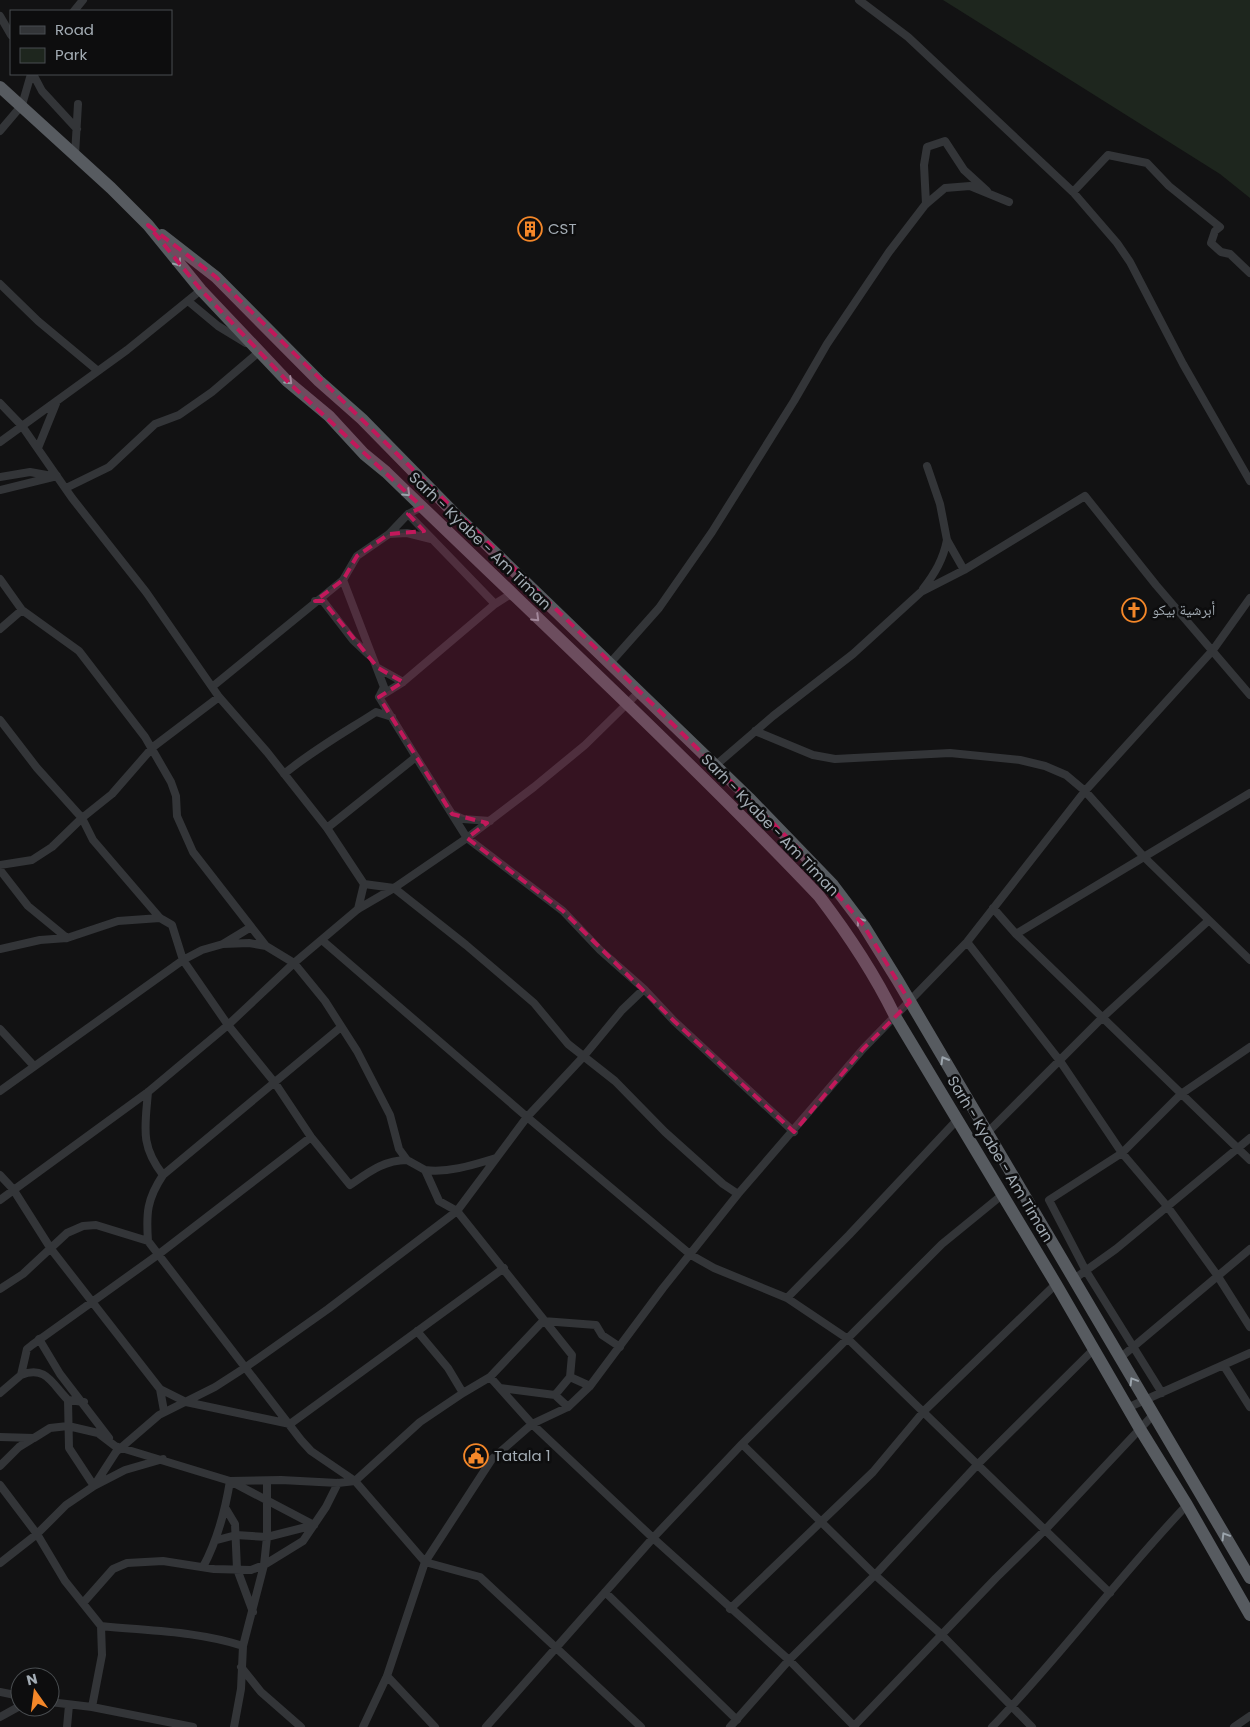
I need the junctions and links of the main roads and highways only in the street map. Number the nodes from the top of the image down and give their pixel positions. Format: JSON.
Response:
{"nodes":[{"id":1,"x":0,"y":87,"type":"edge"},
{"id":2,"x":148,"y":225,"type":"junction"},
{"id":3,"x":1250,"y":1578,"type":"edge"},
{"id":4,"x":1250,"y":1615,"type":"edge"}],
"edges":[{"from":1,"to":2,"type":"highway","name":"Sarh - Kyabe - Am Timan"},
{"from":3,"to":2,"type":"highway","name":"Sarh - Kyabe - Am Timan","one_way":true},
{"from":2,"to":4,"type":"highway","name":"Sarh - Kyabe - Am Timan","one_way":true}]}
